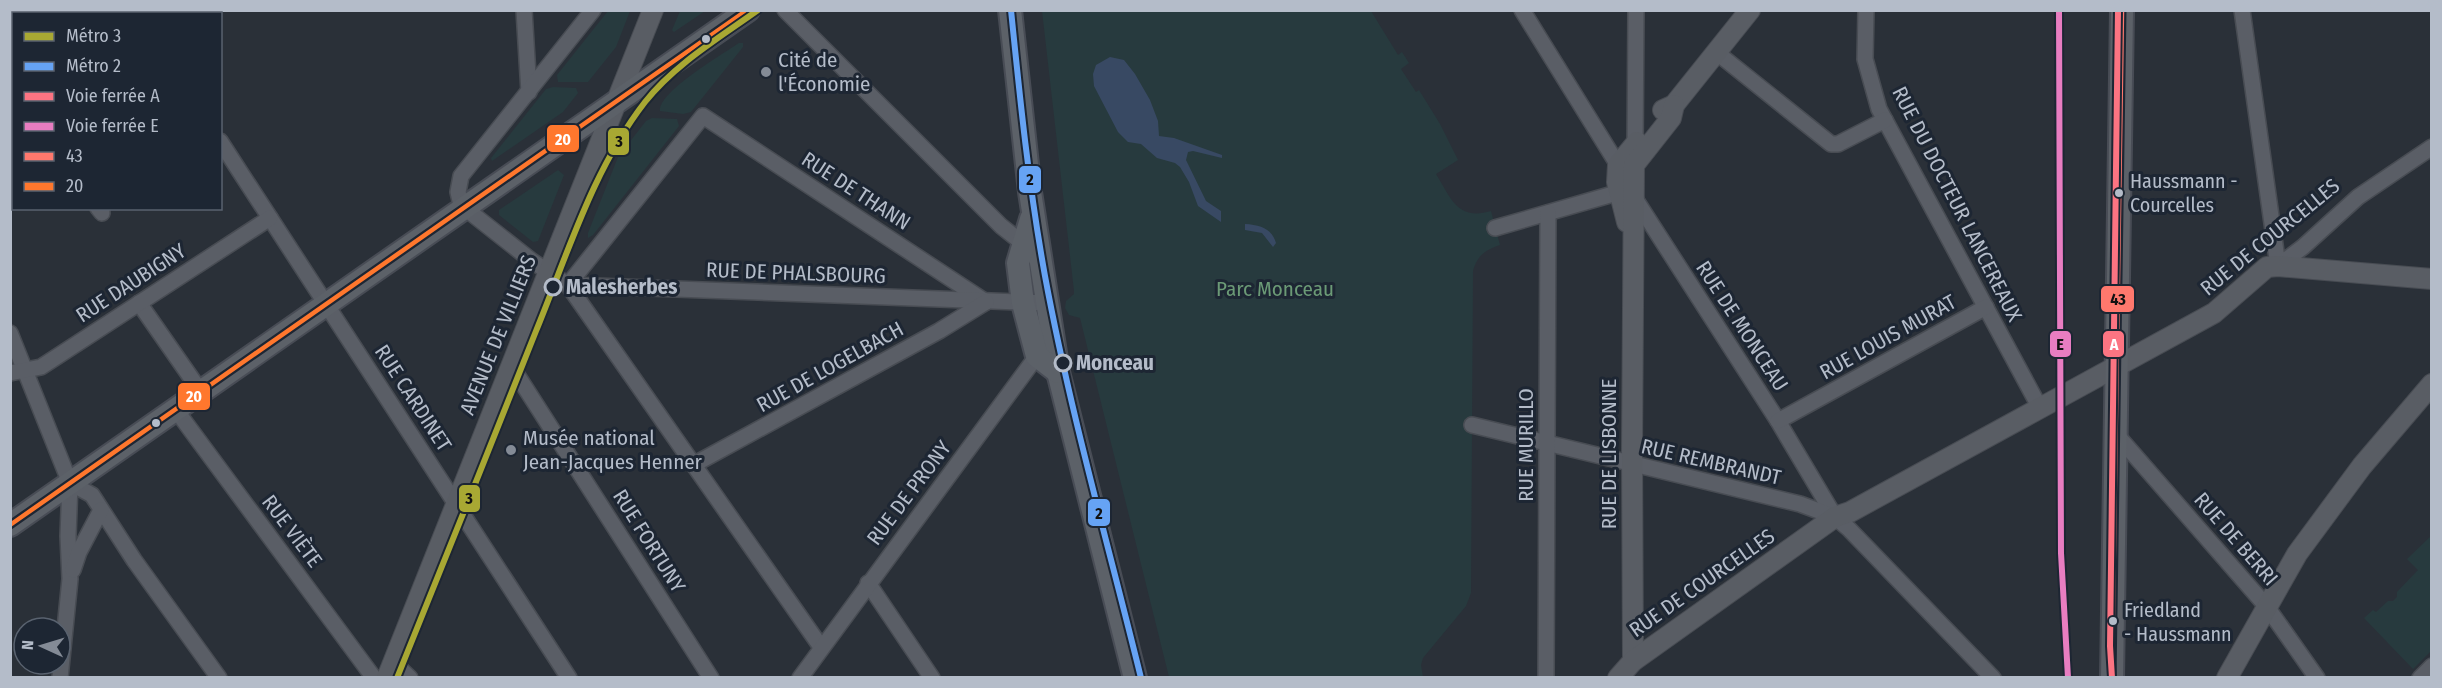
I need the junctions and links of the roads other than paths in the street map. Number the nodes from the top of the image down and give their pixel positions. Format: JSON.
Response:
{"nodes":[{"id":1,"x":524,"y":10,"type":"edge"},
{"id":2,"x":593,"y":10,"type":"edge"},
{"id":3,"x":653,"y":10,"type":"edge"},
{"id":4,"x":748,"y":10,"type":"edge"},
{"id":5,"x":1010,"y":10,"type":"edge"},
{"id":6,"x":1522,"y":10,"type":"edge"},
{"id":7,"x":1636,"y":10,"type":"edge"},
{"id":8,"x":1750,"y":10,"type":"edge"},
{"id":9,"x":1866,"y":10,"type":"edge"},
{"id":10,"x":2122,"y":10,"type":"edge"},
{"id":11,"x":2242,"y":10,"type":"edge"},
{"id":12,"x":786,"y":11,"type":"edge"},
{"id":13,"x":1716,"y":52,"type":"junction"},
{"id":14,"x":529,"y":92,"type":"junction"},
{"id":15,"x":616,"y":102,"type":"junction"},
{"id":16,"x":1674,"y":105,"type":"junction"},
{"id":17,"x":1885,"y":120,"type":"junction"},
{"id":18,"x":222,"y":144,"type":"edge"},
{"id":19,"x":1635,"y":145,"type":"junction"},
{"id":20,"x":2432,"y":147,"type":"edge"},
{"id":21,"x":1626,"y":165,"type":"junction"},
{"id":22,"x":1627,"y":195,"type":"junction"},
{"id":23,"x":463,"y":209,"type":"junction"},
{"id":24,"x":1548,"y":213,"type":"junction"},
{"id":25,"x":270,"y":218,"type":"junction"},
{"id":26,"x":1495,"y":228,"type":"dead end"},
{"id":27,"x":1032,"y":251,"type":"junction"},
{"id":28,"x":2278,"y":266,"type":"junction"},
{"id":29,"x":549,"y":273,"type":"junction"},
{"id":30,"x":2432,"y":279,"type":"edge"},
{"id":31,"x":568,"y":285,"type":"junction"},
{"id":32,"x":986,"y":302,"type":"junction"},
{"id":33,"x":139,"y":303,"type":"junction"},
{"id":34,"x":1023,"y":303,"type":"junction"},
{"id":35,"x":1047,"y":303,"type":"junction"},
{"id":36,"x":326,"y":304,"type":"junction"},
{"id":37,"x":1986,"y":307,"type":"junction"},
{"id":38,"x":10,"y":333,"type":"edge"},
{"id":39,"x":1052,"y":335,"type":"junction"},
{"id":40,"x":1037,"y":356,"type":"junction"},
{"id":41,"x":2117,"y":366,"type":"junction"},
{"id":42,"x":512,"y":367,"type":"junction"},
{"id":43,"x":18,"y":372,"type":"edge"},
{"id":44,"x":1058,"y":372,"type":"junction"},
{"id":45,"x":201,"y":392,"type":"junction"},
{"id":46,"x":2429,"y":392,"type":"edge"},
{"id":47,"x":2040,"y":408,"type":"junction"},
{"id":48,"x":176,"y":410,"type":"junction"},
{"id":49,"x":1778,"y":421,"type":"junction"},
{"id":50,"x":1472,"y":425,"type":"dead end"},
{"id":51,"x":2116,"y":434,"type":"junction"},
{"id":52,"x":1546,"y":443,"type":"junction"},
{"id":53,"x":693,"y":465,"type":"junction"},
{"id":54,"x":1632,"y":465,"type":"junction"},
{"id":55,"x":70,"y":483,"type":"junction"},
{"id":56,"x":456,"y":503,"type":"junction"},
{"id":57,"x":101,"y":510,"type":"junction"},
{"id":58,"x":69,"y":511,"type":"junction"},
{"id":59,"x":1845,"y":519,"type":"junction"},
{"id":60,"x":10,"y":525,"type":"edge"},
{"id":61,"x":92,"y":527,"type":"junction"},
{"id":62,"x":118,"y":536,"type":"junction"},
{"id":63,"x":70,"y":579,"type":"junction"},
{"id":64,"x":868,"y":583,"type":"junction"},
{"id":65,"x":2267,"y":607,"type":"junction"},
{"id":66,"x":821,"y":647,"type":"junction"},
{"id":67,"x":1633,"y":661,"type":"junction"},
{"id":68,"x":2432,"y":666,"type":"edge"},
{"id":69,"x":390,"y":670,"type":"edge"},
{"id":70,"x":60,"y":678,"type":"edge"},
{"id":71,"x":219,"y":678,"type":"edge"},
{"id":72,"x":374,"y":678,"type":"edge"},
{"id":73,"x":410,"y":678,"type":"edge"},
{"id":74,"x":569,"y":678,"type":"edge"},
{"id":75,"x":711,"y":678,"type":"edge"},
{"id":76,"x":800,"y":678,"type":"edge"},
{"id":77,"x":932,"y":678,"type":"edge"},
{"id":78,"x":1135,"y":678,"type":"edge"},
{"id":79,"x":1546,"y":678,"type":"edge"},
{"id":80,"x":1618,"y":678,"type":"edge"},
{"id":81,"x":1993,"y":678,"type":"edge"},
{"id":82,"x":2112,"y":678,"type":"edge"},
{"id":83,"x":2227,"y":678,"type":"edge"},
{"id":84,"x":2318,"y":678,"type":"edge"},
{"id":85,"x":2420,"y":678,"type":"edge"}],
"edges":[{"from":1,"to":14,"type":"street"},
{"from":2,"to":14,"type":"street"},
{"from":3,"to":15,"type":"street","name":"AVENUE DE VILLIERS"},
{"from":4,"to":15,"type":"main road"},
{"from":5,"to":27,"type":"main road"},
{"from":6,"to":21,"type":"street"},
{"from":7,"to":19,"type":"street"},
{"from":8,"to":13,"type":"street"},
{"from":9,"to":17,"type":"street","name":"RUE DU DOCTEUR LANCEREAUX"},
{"from":10,"to":41,"type":"main road"},
{"from":11,"to":28,"type":"street"},
{"from":12,"to":27,"type":"street"},
{"from":13,"to":16,"type":"street"},
{"from":13,"to":17,"type":"street"},
{"from":14,"to":23,"type":"street"},
{"from":15,"to":23,"type":"main road"},
{"from":15,"to":29,"type":"street","name":"AVENUE DE VILLIERS"},
{"from":16,"to":19,"type":"street"},
{"from":16,"to":21,"type":"street"},
{"from":17,"to":37,"type":"street","name":"RUE DU DOCTEUR LANCEREAUX"},
{"from":18,"to":25,"type":"street","name":"RUE CARDINET"},
{"from":19,"to":21,"type":"street"},
{"from":20,"to":28,"type":"street","name":"RUE DE COURCELLES"},
{"from":21,"to":22,"type":"street","name":"RUE DE LISBONNE"},
{"from":22,"to":24,"type":"street"},
{"from":22,"to":49,"type":"street","name":"RUE DE MONCEAU"},
{"from":22,"to":54,"type":"street","name":"RUE DE LISBONNE"},
{"from":23,"to":29,"type":"street"},
{"from":23,"to":36,"type":"main road"},
{"from":24,"to":26,"type":"street"},
{"from":24,"to":52,"type":"street","name":"RUE MURILLO"},
{"from":25,"to":33,"type":"street","name":"RUE DAUBIGNY"},
{"from":25,"to":36,"type":"street","name":"RUE CARDINET"},
{"from":27,"to":34,"type":"main road"},
{"from":27,"to":35,"type":"main road"},
{"from":28,"to":30,"type":"street"},
{"from":28,"to":41,"type":"street","name":"RUE DE COURCELLES"},
{"from":29,"to":31,"type":"street"},
{"from":29,"to":42,"type":"street","name":"AVENUE DE VILLIERS"},
{"from":31,"to":32,"type":"street","name":"RUE DE PHALSBOURG"},
{"from":31,"to":32,"type":"street","name":"RUE DE THANN"},
{"from":31,"to":53,"type":"street"},
{"from":32,"to":34,"type":"street","name":"RUE DE PHALSBOURG"},
{"from":32,"to":53,"type":"street","name":"RUE DE LOGELBACH"},
{"from":33,"to":43,"type":"street","name":"RUE DAUBIGNY"},
{"from":33,"to":45,"type":"street"},
{"from":34,"to":35,"type":"street","name":"RUE DE PHALSBOURG"},
{"from":34,"to":40,"type":"main road"},
{"from":35,"to":39,"type":"main road"},
{"from":36,"to":45,"type":"main road"},
{"from":36,"to":56,"type":"street","name":"RUE CARDINET"},
{"from":37,"to":47,"type":"street","name":"RUE DU DOCTEUR LANCEREAUX"},
{"from":37,"to":49,"type":"street","name":"RUE LOUIS MURAT"},
{"from":38,"to":43,"type":"street"},
{"from":39,"to":40,"type":"street","name":"RUE DE PRONY"},
{"from":39,"to":44,"type":"main road"},
{"from":40,"to":44,"type":"main road"},
{"from":40,"to":64,"type":"street","name":"RUE DE PRONY"},
{"from":41,"to":47,"type":"street","name":"RUE DE COURCELLES"},
{"from":41,"to":51,"type":"main road"},
{"from":42,"to":56,"type":"street","name":"AVENUE DE VILLIERS"},
{"from":42,"to":75,"type":"street","name":"RUE FORTUNY"},
{"from":43,"to":55,"type":"street"},
{"from":44,"to":78,"type":"main road"},
{"from":45,"to":48,"type":"main road"},
{"from":46,"to":65,"type":"street"},
{"from":47,"to":59,"type":"street","name":"RUE DE COURCELLES"},
{"from":48,"to":55,"type":"main road"},
{"from":48,"to":72,"type":"street","name":"RUE VIÈTE"},
{"from":49,"to":59,"type":"street","name":"RUE DE MONCEAU"},
{"from":50,"to":52,"type":"street","name":"RUE REMBRANDT"},
{"from":51,"to":65,"type":"street","name":"RUE DE BERRI"},
{"from":51,"to":82,"type":"main road"},
{"from":52,"to":54,"type":"street","name":"RUE REMBRANDT"},
{"from":52,"to":79,"type":"street","name":"RUE MURILLO"},
{"from":53,"to":66,"type":"street"},
{"from":54,"to":59,"type":"street","name":"RUE REMBRANDT"},
{"from":54,"to":67,"type":"street","name":"RUE DE LISBONNE"},
{"from":55,"to":57,"type":"street"},
{"from":55,"to":58,"type":"street"},
{"from":55,"to":60,"type":"main road"},
{"from":56,"to":69,"type":"street","name":"AVENUE DE VILLIERS"},
{"from":56,"to":74,"type":"street","name":"RUE CARDINET"},
{"from":57,"to":61,"type":"street"},
{"from":57,"to":62,"type":"street"},
{"from":58,"to":61,"type":"street"},
{"from":58,"to":63,"type":"street"},
{"from":59,"to":67,"type":"street","name":"RUE DE COURCELLES"},
{"from":59,"to":81,"type":"street"},
{"from":61,"to":62,"type":"street"},
{"from":61,"to":63,"type":"street"},
{"from":62,"to":71,"type":"street"},
{"from":63,"to":70,"type":"street"},
{"from":64,"to":66,"type":"street","name":"RUE DE PRONY"},
{"from":64,"to":77,"type":"street"},
{"from":65,"to":83,"type":"street"},
{"from":65,"to":84,"type":"street","name":"RUE DE BERRI"},
{"from":66,"to":76,"type":"street","name":"RUE DE PRONY"},
{"from":67,"to":80,"type":"street","name":"RUE DE COURCELLES"},
{"from":68,"to":85,"type":"street"},
{"from":69,"to":73,"type":"street"}]}
